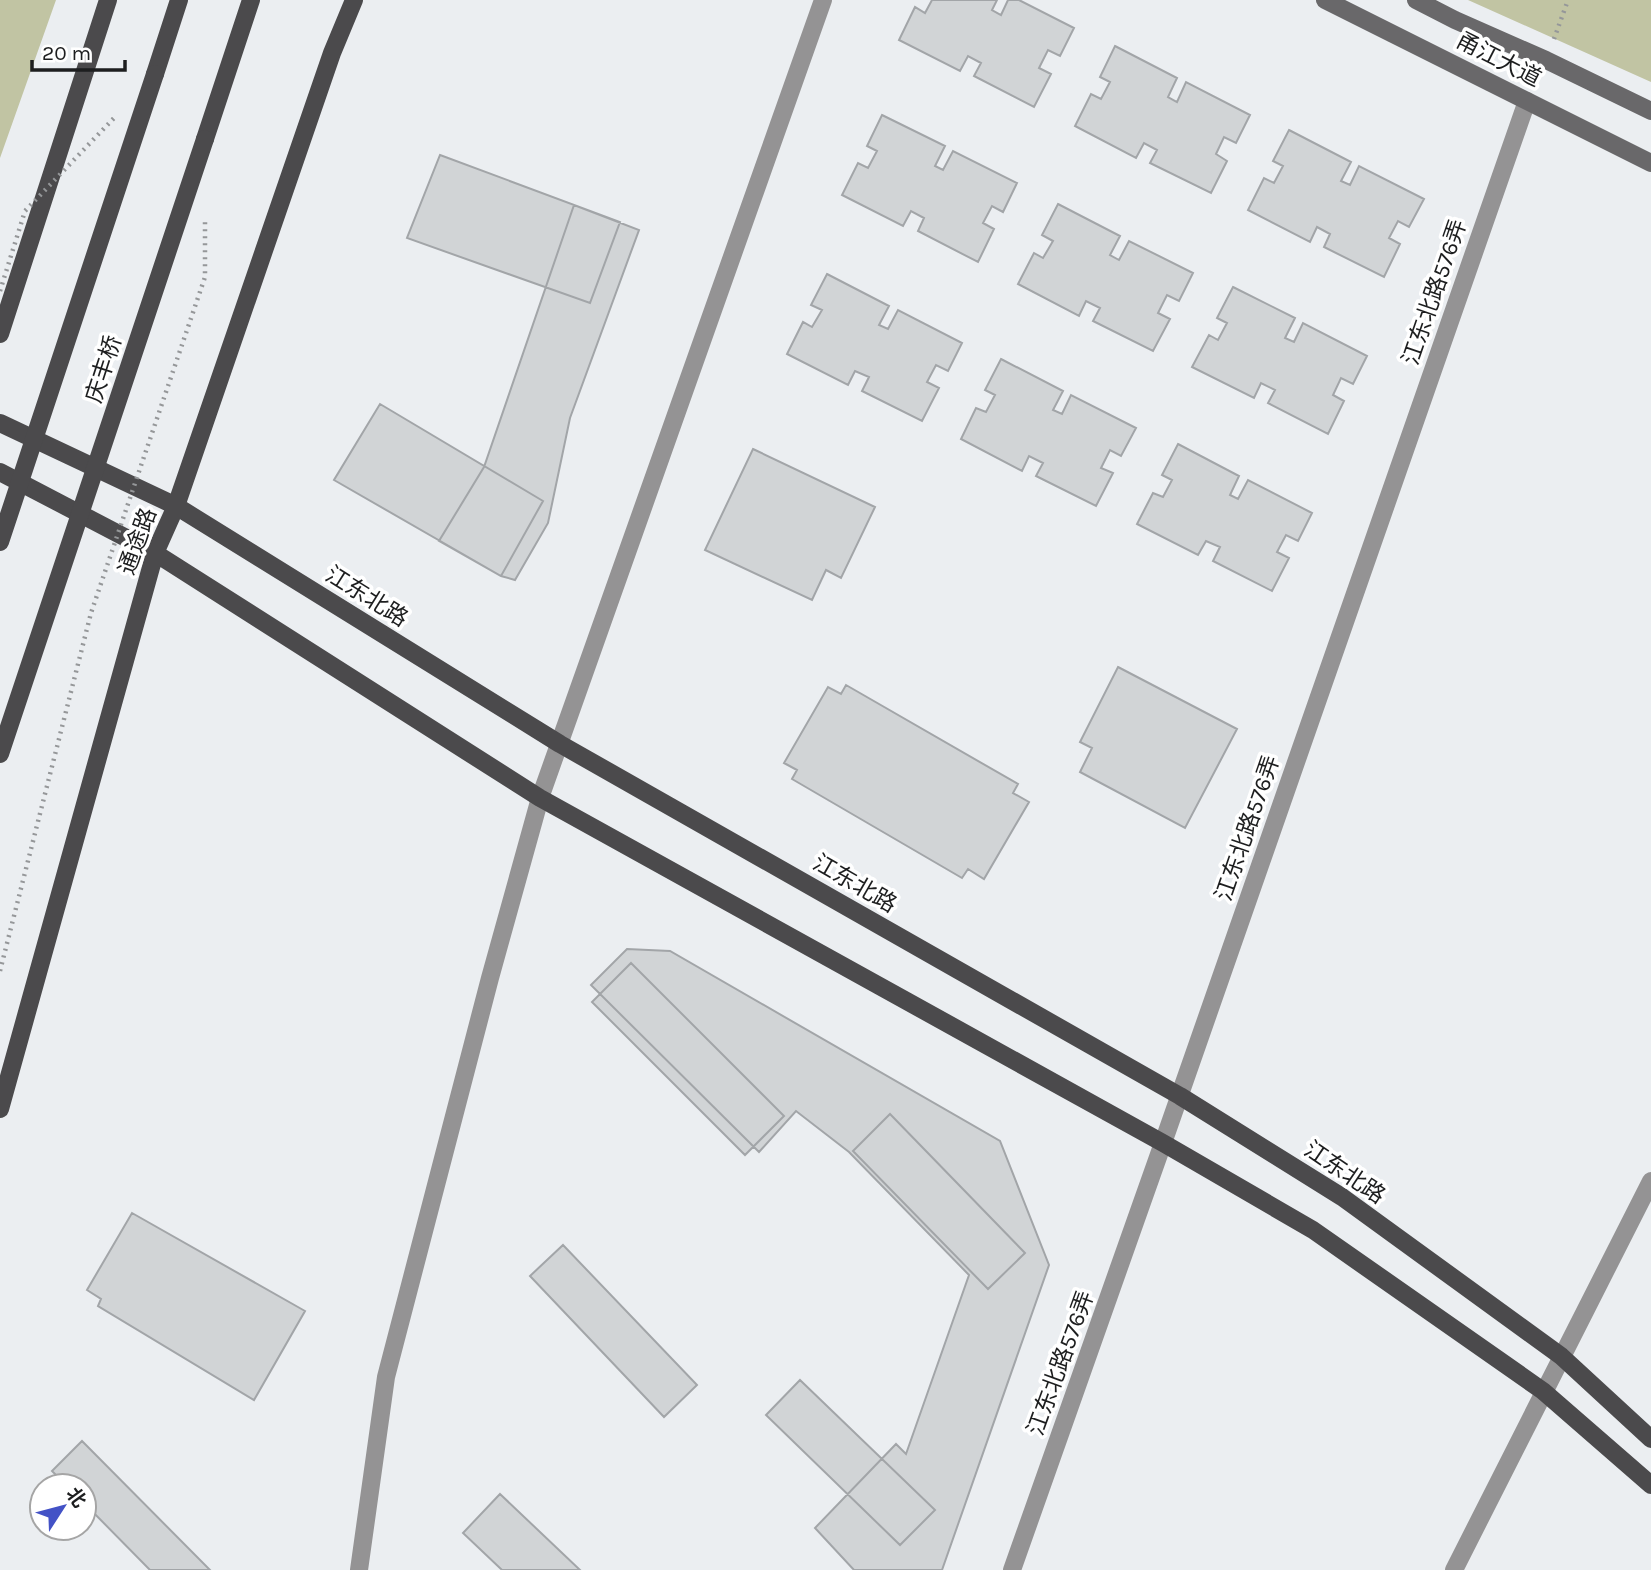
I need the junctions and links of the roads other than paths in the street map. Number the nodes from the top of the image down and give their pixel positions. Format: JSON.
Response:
{"nodes":[{"id":1,"x":108,"y":0,"type":"edge"},
{"id":2,"x":179,"y":0,"type":"edge"},
{"id":3,"x":251,"y":0,"type":"edge"},
{"id":4,"x":354,"y":0,"type":"edge"},
{"id":5,"x":823,"y":0,"type":"edge"},
{"id":6,"x":1325,"y":0,"type":"edge"},
{"id":7,"x":1416,"y":0,"type":"edge"},
{"id":8,"x":1527,"y":101,"type":"junction"},
{"id":9,"x":1651,"y":111,"type":"edge"},
{"id":10,"x":1651,"y":163,"type":"edge"},
{"id":11,"x":0,"y":334,"type":"edge"},
{"id":12,"x":0,"y":423,"type":"edge"},
{"id":13,"x":0,"y":472,"type":"edge"},
{"id":14,"x":176,"y":506,"type":"junction"},
{"id":15,"x":0,"y":542,"type":"edge"},
{"id":16,"x":155,"y":553,"type":"junction"},
{"id":17,"x":560,"y":744,"type":"junction"},
{"id":18,"x":0,"y":754,"type":"edge"},
{"id":19,"x":540,"y":798,"type":"junction"},
{"id":20,"x":1180,"y":1096,"type":"junction"},
{"id":21,"x":0,"y":1110,"type":"edge"},
{"id":22,"x":1163,"y":1143,"type":"junction"},
{"id":23,"x":1651,"y":1181,"type":"edge"},
{"id":24,"x":1562,"y":1356,"type":"junction"},
{"id":25,"x":1543,"y":1391,"type":"junction"},
{"id":26,"x":1651,"y":1439,"type":"edge"},
{"id":27,"x":1651,"y":1485,"type":"edge"},
{"id":28,"x":359,"y":1570,"type":"edge"},
{"id":29,"x":1012,"y":1570,"type":"edge"},
{"id":30,"x":1454,"y":1570,"type":"edge"}],
"edges":[{"from":1,"to":11,"type":"main road"},
{"from":2,"to":15,"type":"main road","name":"庆丰桥","bridge":true},
{"from":3,"to":18,"type":"main road","name":"庆丰桥","bridge":true},
{"from":4,"to":14,"type":"main road","name":"通途路"},
{"from":5,"to":17,"type":"street"},
{"from":6,"to":8,"type":"main road","name":"甬江大道"},
{"from":7,"to":9,"type":"main road","name":"甬江大道"},
{"from":8,"to":10,"type":"main road","name":"甬江大道"},
{"from":8,"to":20,"type":"street","name":"江东北路576弄"},
{"from":12,"to":14,"type":"main road","name":"江东北路"},
{"from":13,"to":16,"type":"main road"},
{"from":14,"to":16,"type":"main road","name":"通途路"},
{"from":14,"to":17,"type":"main road","name":"江东北路"},
{"from":16,"to":19,"type":"main road"},
{"from":16,"to":21,"type":"main road","name":"通途路"},
{"from":17,"to":19,"type":"street"},
{"from":17,"to":20,"type":"main road","name":"江东北路"},
{"from":19,"to":22,"type":"main road"},
{"from":19,"to":28,"type":"street"},
{"from":20,"to":22,"type":"street","name":"江东北路576弄"},
{"from":20,"to":24,"type":"main road","name":"江东北路"},
{"from":22,"to":25,"type":"main road"},
{"from":22,"to":29,"type":"street","name":"江东北路576弄"},
{"from":23,"to":24,"type":"street"},
{"from":24,"to":25,"type":"street"},
{"from":24,"to":26,"type":"main road","name":"江东北路"},
{"from":25,"to":27,"type":"main road"},
{"from":25,"to":30,"type":"street"}]}
